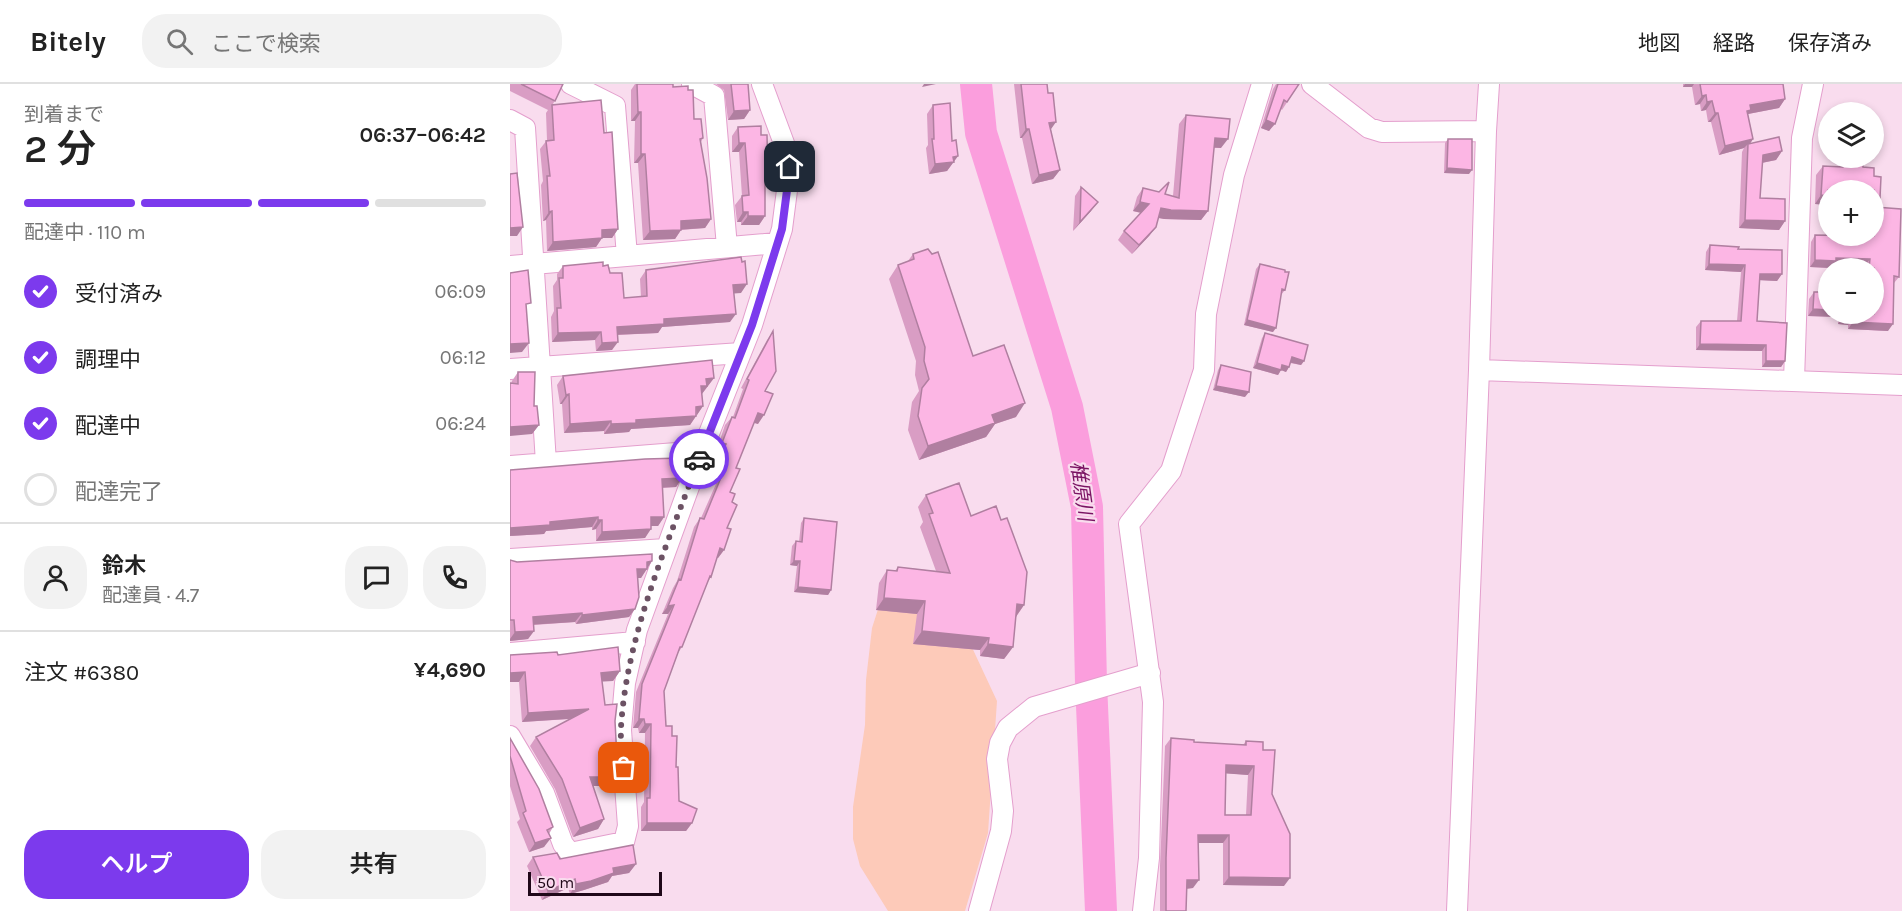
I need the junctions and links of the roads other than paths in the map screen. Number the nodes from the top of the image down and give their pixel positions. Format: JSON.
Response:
{"nodes":[{"id":1,"x":571,"y":84,"type":"edge"},
{"id":2,"x":692,"y":84,"type":"edge"},
{"id":3,"x":762,"y":84,"type":"edge"},
{"id":4,"x":1262,"y":84,"type":"edge"},
{"id":5,"x":1312,"y":84,"type":"edge"},
{"id":6,"x":1490,"y":84,"type":"edge"},
{"id":7,"x":1813,"y":84,"type":"edge"},
{"id":8,"x":510,"y":120,"type":"edge"},
{"id":9,"x":1486,"y":131,"type":"junction"},
{"id":10,"x":519,"y":174,"type":"edge"},
{"id":11,"x":777,"y":243,"type":"junction"},
{"id":12,"x":727,"y":248,"type":"junction"},
{"id":13,"x":627,"y":256,"type":"junction"},
{"id":14,"x":534,"y":264,"type":"junction"},
{"id":15,"x":510,"y":266,"type":"edge"},
{"id":16,"x":741,"y":353,"type":"junction"},
{"id":17,"x":540,"y":367,"type":"junction"},
{"id":18,"x":510,"y":369,"type":"edge"},
{"id":19,"x":1479,"y":370,"type":"junction"},
{"id":20,"x":1794,"y":381,"type":"junction"},
{"id":21,"x":1902,"y":385,"type":"edge"},
{"id":22,"x":702,"y":451,"type":"junction"},
{"id":23,"x":546,"y":463,"type":"junction"},
{"id":24,"x":510,"y":466,"type":"edge"},
{"id":25,"x":666,"y":549,"type":"junction"},
{"id":26,"x":510,"y":559,"type":"edge"},
{"id":27,"x":635,"y":642,"type":"junction"},
{"id":28,"x":510,"y":653,"type":"edge"},
{"id":29,"x":1150,"y":673,"type":"junction"},
{"id":30,"x":510,"y":736,"type":"edge"},
{"id":31,"x":979,"y":911,"type":"edge"},
{"id":32,"x":1143,"y":911,"type":"edge"},
{"id":33,"x":1457,"y":911,"type":"edge"}],
"edges":[{"from":1,"to":13,"type":"street"},
{"from":2,"to":12,"type":"street"},
{"from":3,"to":11,"type":"street"},
{"from":4,"to":29,"type":"street"},
{"from":5,"to":9,"type":"street"},
{"from":6,"to":9,"type":"street"},
{"from":7,"to":20,"type":"street"},
{"from":8,"to":10,"type":"street"},
{"from":9,"to":19,"type":"street"},
{"from":10,"to":14,"type":"street"},
{"from":11,"to":12,"type":"street"},
{"from":11,"to":16,"type":"street"},
{"from":12,"to":13,"type":"street"},
{"from":13,"to":14,"type":"street"},
{"from":14,"to":15,"type":"street"},
{"from":14,"to":17,"type":"street"},
{"from":16,"to":17,"type":"street"},
{"from":16,"to":22,"type":"street"},
{"from":17,"to":18,"type":"street"},
{"from":17,"to":23,"type":"street"},
{"from":19,"to":20,"type":"street"},
{"from":19,"to":33,"type":"street"},
{"from":20,"to":21,"type":"street"},
{"from":22,"to":23,"type":"street"},
{"from":22,"to":25,"type":"street"},
{"from":23,"to":24,"type":"street"},
{"from":25,"to":26,"type":"street"},
{"from":25,"to":27,"type":"street"},
{"from":27,"to":28,"type":"street"},
{"from":27,"to":30,"type":"street"},
{"from":29,"to":31,"type":"street"},
{"from":29,"to":32,"type":"street"}]}
